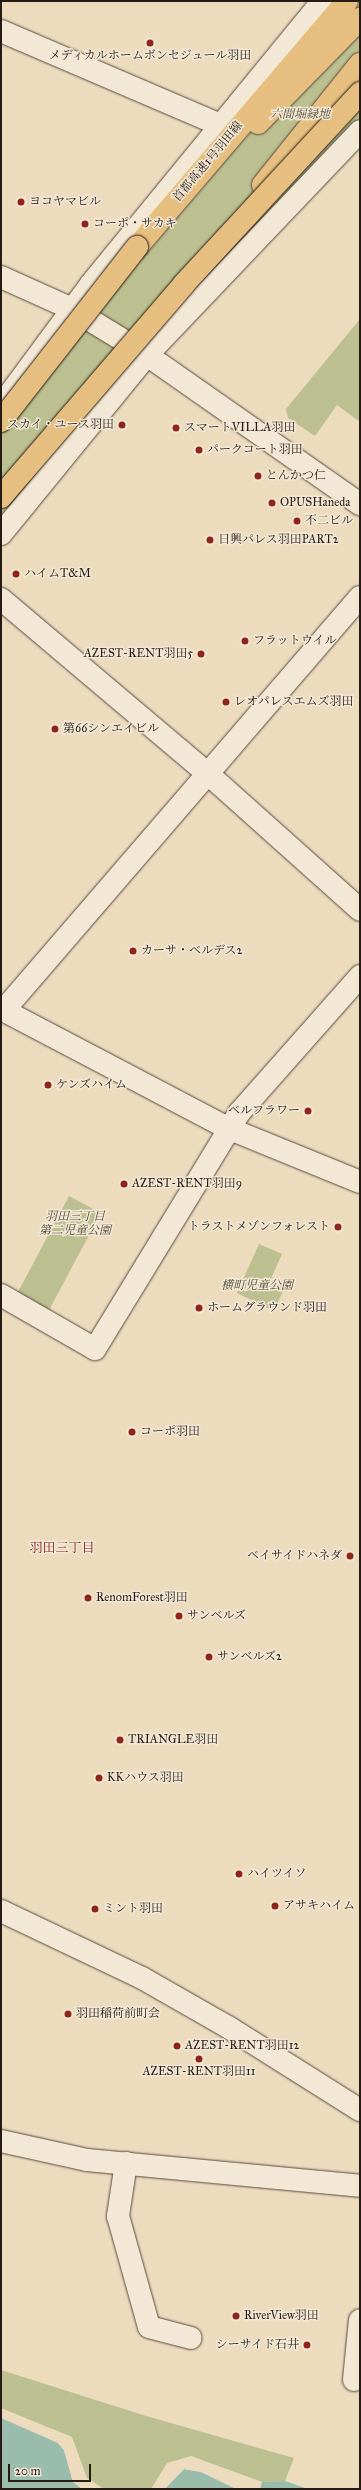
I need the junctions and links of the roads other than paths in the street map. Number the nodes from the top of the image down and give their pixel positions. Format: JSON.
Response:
{"nodes":[{"id":1,"x":323,"y":1,"type":"edge"},
{"id":2,"x":347,"y":1,"type":"edge"},
{"id":3,"x":360,"y":19,"type":"edge"},
{"id":4,"x":1,"y":31,"type":"edge"},
{"id":5,"x":360,"y":64,"type":"edge"},
{"id":6,"x":360,"y":93,"type":"edge"},
{"id":7,"x":220,"y":125,"type":"junction"},
{"id":8,"x":360,"y":131,"type":"edge"},
{"id":9,"x":137,"y":247,"type":"junction"},
{"id":10,"x":1,"y":277,"type":"edge"},
{"id":11,"x":184,"y":284,"type":"junction"},
{"id":12,"x":72,"y":309,"type":"junction"},
{"id":13,"x":147,"y":355,"type":"junction"},
{"id":14,"x":1,"y":405,"type":"edge"},
{"id":15,"x":1,"y":421,"type":"edge"},
{"id":16,"x":1,"y":497,"type":"edge"},
{"id":17,"x":360,"y":504,"type":"edge"},
{"id":18,"x":1,"y":534,"type":"edge"},
{"id":19,"x":360,"y":597,"type":"edge"},
{"id":20,"x":1,"y":599,"type":"edge"},
{"id":21,"x":207,"y":773,"type":"junction"},
{"id":22,"x":360,"y":910,"type":"edge"},
{"id":23,"x":360,"y":976,"type":"edge"},
{"id":24,"x":2,"y":1009,"type":"edge"},
{"id":25,"x":230,"y":1129,"type":"junction"},
{"id":26,"x":360,"y":1182,"type":"edge"},
{"id":27,"x":1,"y":1295,"type":"edge"},
{"id":28,"x":1,"y":1911,"type":"edge"},
{"id":29,"x":360,"y":2110,"type":"edge"},
{"id":30,"x":1,"y":2141,"type":"edge"},
{"id":31,"x":126,"y":2163,"type":"junction"},
{"id":32,"x":360,"y":2186,"type":"edge"},
{"id":33,"x":360,"y":2320,"type":"edge"},
{"id":34,"x":191,"y":2338,"type":"dead end"},
{"id":35,"x":354,"y":2380,"type":"dead end"}],
"edges":[{"from":1,"to":7,"type":"street"},
{"from":2,"to":9,"type":"highway","name":"首都高速1号羽田線"},
{"from":3,"to":9,"type":"highway"},
{"from":4,"to":7,"type":"street"},
{"from":5,"to":11,"type":"highway","bridge":true},
{"from":6,"to":11,"type":"highway","bridge":true},
{"from":7,"to":12,"type":"street"},
{"from":8,"to":13,"type":"street"},
{"from":9,"to":15,"type":"highway","name":"首都高速1号羽田線","bridge":true},
{"from":10,"to":12,"type":"street"},
{"from":11,"to":16,"type":"highway","bridge":true},
{"from":12,"to":13,"type":"street"},
{"from":12,"to":14,"type":"street"},
{"from":13,"to":17,"type":"street"},
{"from":13,"to":18,"type":"street"},
{"from":19,"to":21,"type":"street"},
{"from":20,"to":21,"type":"street"},
{"from":21,"to":22,"type":"street"},
{"from":21,"to":24,"type":"street"},
{"from":23,"to":25,"type":"street"},
{"from":24,"to":25,"type":"street"},
{"from":25,"to":26,"type":"street"},
{"from":25,"to":27,"type":"street"},
{"from":28,"to":29,"type":"street"},
{"from":30,"to":31,"type":"street"},
{"from":31,"to":32,"type":"street"},
{"from":31,"to":34,"type":"street"},
{"from":33,"to":35,"type":"street"}]}
